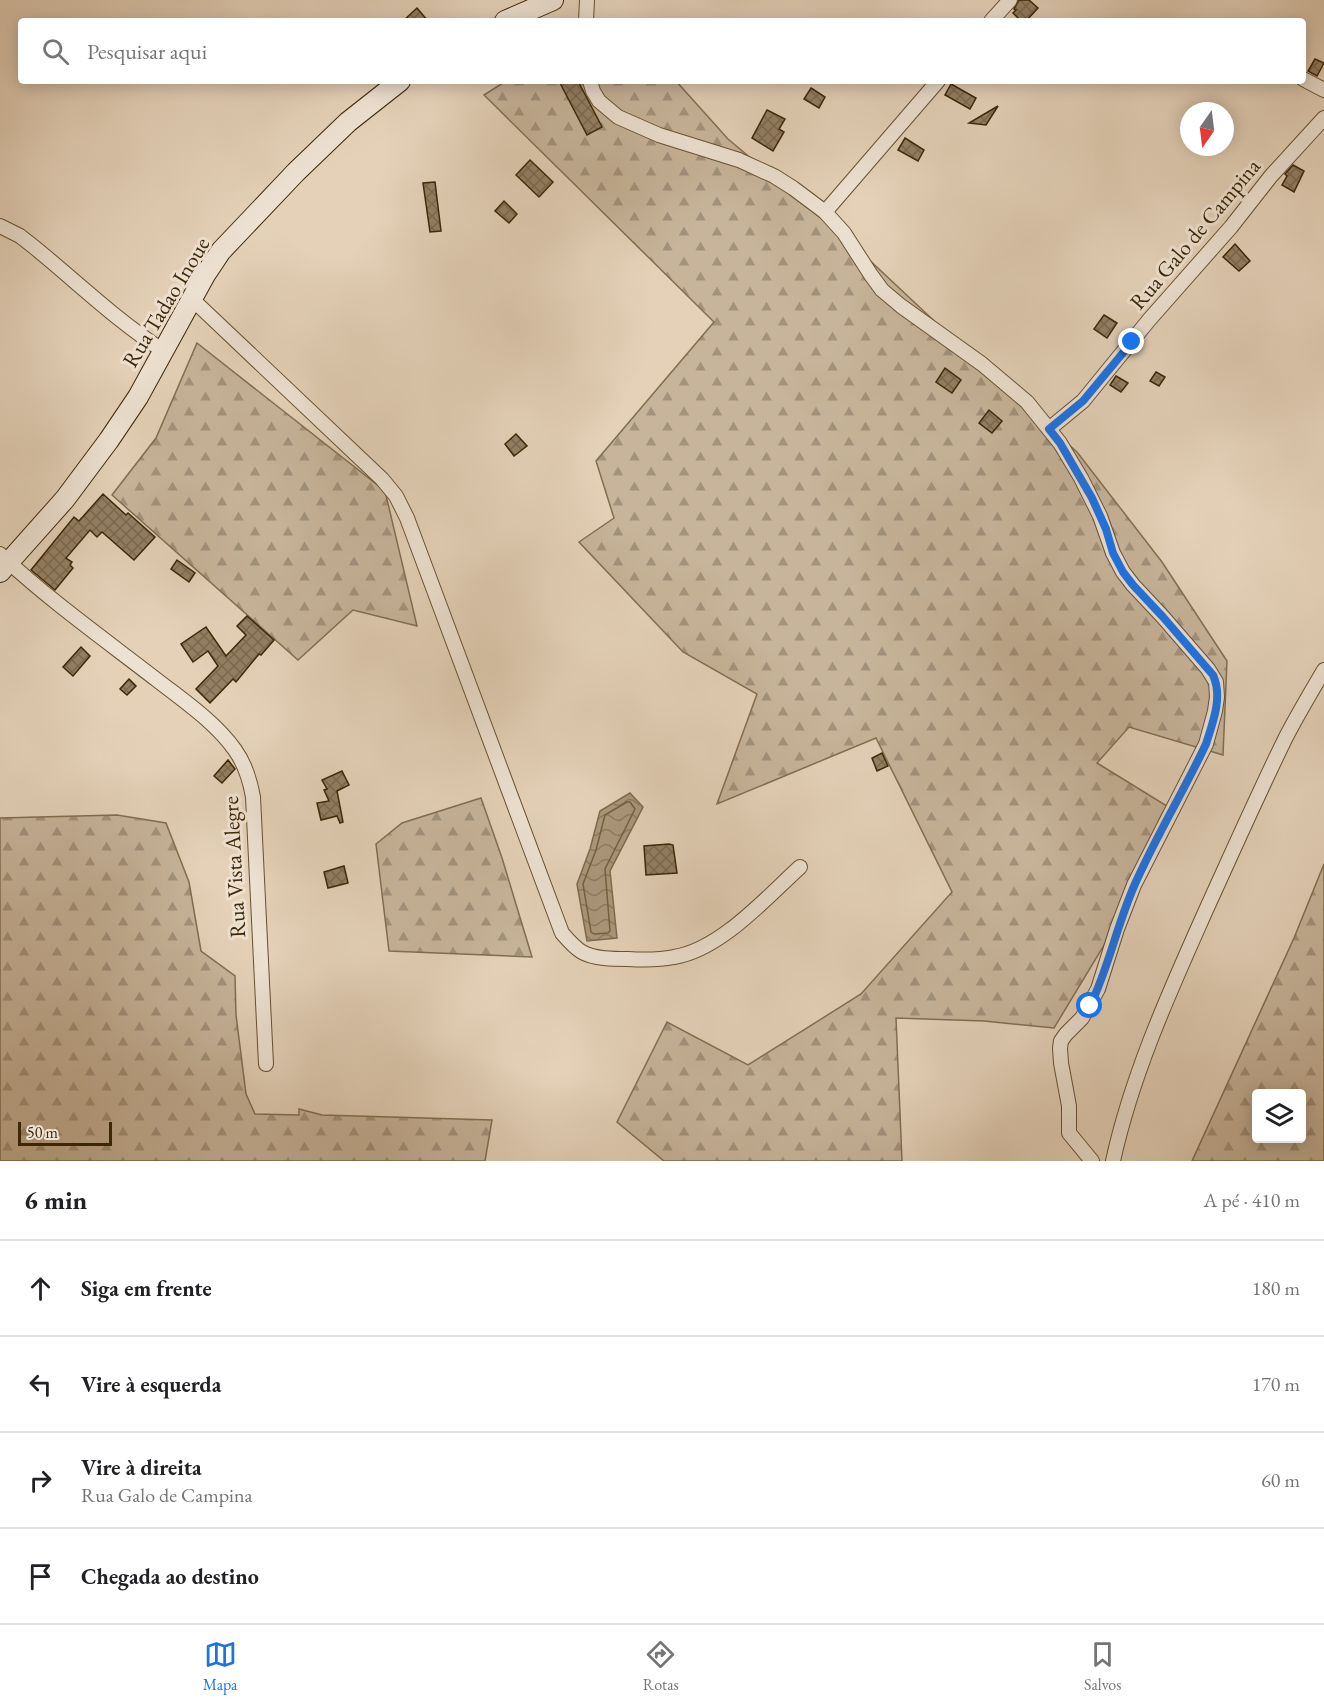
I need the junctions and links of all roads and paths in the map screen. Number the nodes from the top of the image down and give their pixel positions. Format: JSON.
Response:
{"nodes":[{"id":1,"x":553,"y":0,"type":"edge"},
{"id":2,"x":587,"y":0,"type":"edge"},
{"id":3,"x":1010,"y":0,"type":"edge"},
{"id":4,"x":511,"y":18,"type":"edge"},
{"id":5,"x":586,"y":18,"type":"edge"},
{"id":6,"x":994,"y":18,"type":"edge"},
{"id":7,"x":1306,"y":81,"type":"edge"},
{"id":8,"x":396,"y":84,"type":"edge"},
{"id":9,"x":591,"y":84,"type":"edge"},
{"id":10,"x":936,"y":84,"type":"edge"},
{"id":11,"x":1324,"y":90,"type":"edge"},
{"id":12,"x":1324,"y":118,"type":"edge"},
{"id":13,"x":825,"y":212,"type":"junction"},
{"id":14,"x":0,"y":226,"type":"edge"},
{"id":15,"x":192,"y":299,"type":"junction"},
{"id":16,"x":162,"y":350,"type":"junction"},
{"id":17,"x":1049,"y":429,"type":"junction"},
{"id":18,"x":3,"y":562,"type":"edge"},
{"id":19,"x":1324,"y":670,"type":"edge"},
{"id":20,"x":800,"y":867,"type":"dead end"},
{"id":21,"x":266,"y":1064,"type":"dead end"},
{"id":22,"x":1092,"y":1161,"type":"edge"},
{"id":23,"x":1113,"y":1161,"type":"edge"}],
"edges":[{"from":1,"to":4,"type":"street"},
{"from":2,"to":5,"type":"street"},
{"from":3,"to":6,"type":"street"},
{"from":7,"to":11,"type":"street"},
{"from":8,"to":15,"type":"street","name":"Rua Tadao Inoue"},
{"from":9,"to":13,"type":"street"},
{"from":10,"to":13,"type":"street"},
{"from":12,"to":17,"type":"street","name":"Rua Galo de Campina"},
{"from":13,"to":17,"type":"street"},
{"from":14,"to":16,"type":"street"},
{"from":15,"to":16,"type":"street","name":"Rua Tadao Inoue"},
{"from":15,"to":20,"type":"street"},
{"from":16,"to":18,"type":"street","name":"Rua Tadao Inoue"},
{"from":17,"to":22,"type":"street"},
{"from":18,"to":21,"type":"street","name":"Rua Vista Alegre"},
{"from":19,"to":23,"type":"street"}]}
